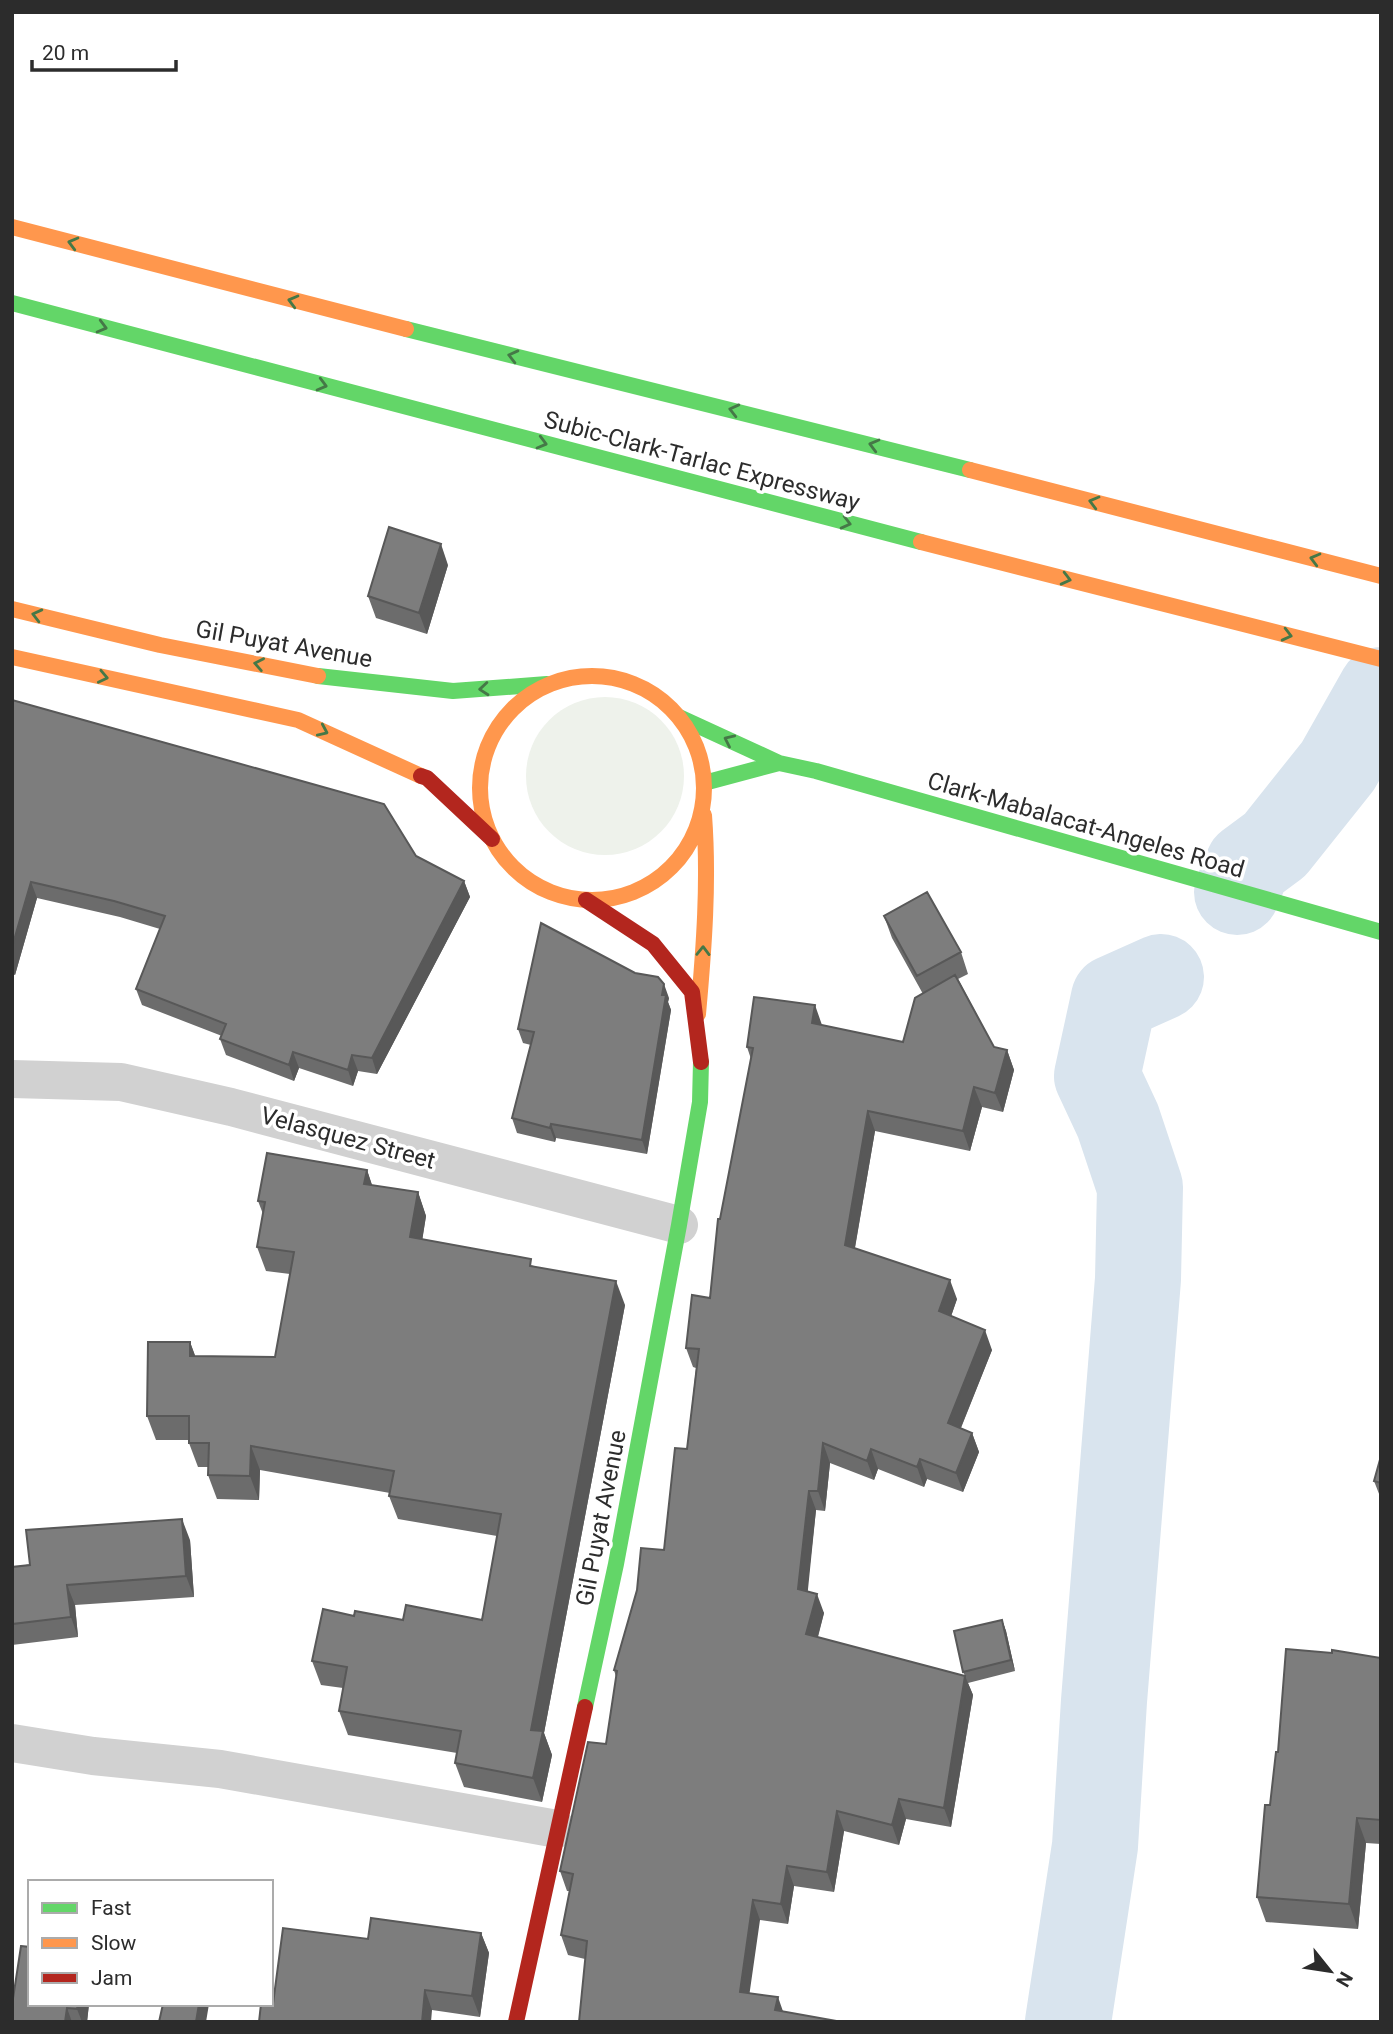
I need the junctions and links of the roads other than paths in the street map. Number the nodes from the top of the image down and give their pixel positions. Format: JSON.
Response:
{"nodes":[{"id":1,"x":12,"y":227,"type":"edge"},
{"id":2,"x":12,"y":303,"type":"edge"},
{"id":3,"x":1381,"y":576,"type":"edge"},
{"id":4,"x":12,"y":609,"type":"edge"},
{"id":5,"x":12,"y":657,"type":"edge"},
{"id":6,"x":1381,"y":659,"type":"edge"},
{"id":7,"x":552,"y":683,"type":"junction"},
{"id":8,"x":680,"y":717,"type":"junction"},
{"id":9,"x":779,"y":763,"type":"junction"},
{"id":10,"x":704,"y":783,"type":"junction"},
{"id":11,"x":703,"y":806,"type":"junction"},
{"id":12,"x":492,"y":839,"type":"junction"},
{"id":13,"x":586,"y":900,"type":"junction"},
{"id":14,"x":1381,"y":932,"type":"edge"},
{"id":15,"x":697,"y":1019,"type":"junction"},
{"id":16,"x":12,"y":1079,"type":"edge"},
{"id":17,"x":679,"y":1226,"type":"junction"},
{"id":18,"x":12,"y":1743,"type":"edge"},
{"id":19,"x":557,"y":1829,"type":"junction"},
{"id":20,"x":516,"y":2022,"type":"edge"}],
"edges":[{"from":3,"to":1,"type":"main road","one_way":true},
{"from":2,"to":6,"type":"main road","name":"Subic-Clark-Tarlac Expressway","one_way":true},
{"from":7,"to":4,"type":"main road","name":"Gil Puyat Avenue","one_way":true},
{"from":5,"to":12,"type":"main road","one_way":true},
{"from":7,"to":8,"type":"main road"},
{"from":7,"to":12,"type":"main road"},
{"from":9,"to":8,"type":"main road","name":"Clark-Mabalacat-Angeles Road","one_way":true},
{"from":8,"to":10,"type":"main road"},
{"from":9,"to":10,"type":"main road","name":"Clark-Mabalacat-Angeles Road"},
{"from":9,"to":14,"type":"main road","name":"Clark-Mabalacat-Angeles Road"},
{"from":10,"to":11,"type":"main road"},
{"from":11,"to":13,"type":"main road"},
{"from":15,"to":11,"type":"main road","name":"Gil Puyat Avenue","one_way":true},
{"from":12,"to":13,"type":"main road"},
{"from":13,"to":15,"type":"main road","name":"Gil Puyat Avenue"},
{"from":15,"to":17,"type":"main road","name":"Gil Puyat Avenue"},
{"from":16,"to":17,"type":"street","name":"Velasquez Street"},
{"from":17,"to":19,"type":"main road","name":"Gil Puyat Avenue"},
{"from":18,"to":19,"type":"street"},
{"from":19,"to":20,"type":"main road","name":"Gil Puyat Avenue"}]}
